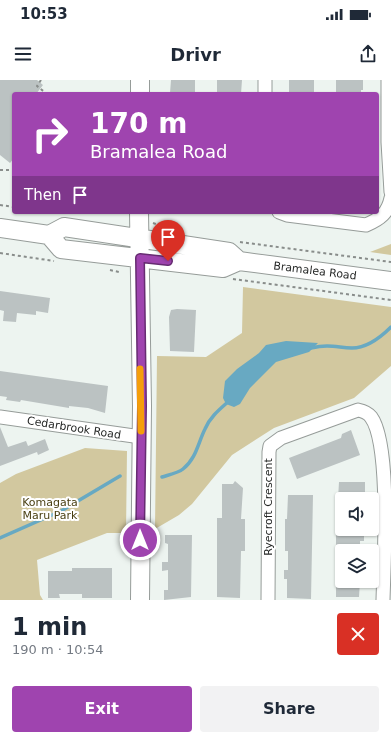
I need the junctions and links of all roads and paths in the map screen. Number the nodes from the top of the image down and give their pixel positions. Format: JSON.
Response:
{"nodes":[{"id":1,"x":41,"y":80,"type":"edge"},
{"id":2,"x":140,"y":80,"type":"edge"},
{"id":3,"x":265,"y":80,"type":"edge"},
{"id":4,"x":388,"y":80,"type":"edge"},
{"id":5,"x":45,"y":92,"type":"edge"},
{"id":6,"x":140,"y":92,"type":"edge"},
{"id":7,"x":265,"y":92,"type":"edge"},
{"id":8,"x":0,"y":170,"type":"edge"},
{"id":9,"x":12,"y":170,"type":"edge"},
{"id":10,"x":391,"y":192,"type":"edge"},
{"id":11,"x":391,"y":198,"type":"edge"},
{"id":12,"x":0,"y":205,"type":"edge"},
{"id":13,"x":12,"y":207,"type":"edge"},
{"id":14,"x":139,"y":214,"type":"edge"},
{"id":15,"x":284,"y":214,"type":"edge"},
{"id":16,"x":0,"y":228,"type":"edge"},
{"id":17,"x":50,"y":235,"type":"junction"},
{"id":18,"x":139,"y":238,"type":"junction"},
{"id":19,"x":240,"y":242,"type":"dead end"},
{"id":20,"x":140,"y":258,"type":"junction"},
{"id":21,"x":239,"y":261,"type":"junction"},
{"id":22,"x":391,"y":262,"type":"edge"},
{"id":23,"x":225,"y":278,"type":"dead end"},
{"id":24,"x":391,"y":281,"type":"edge"},
{"id":25,"x":391,"y":300,"type":"edge"},
{"id":26,"x":2,"y":419,"type":"edge"},
{"id":27,"x":141,"y":437,"type":"junction"},
{"id":28,"x":140,"y":600,"type":"edge"},
{"id":29,"x":268,"y":600,"type":"edge"},
{"id":30,"x":383,"y":600,"type":"edge"}],
"edges":[{"from":1,"to":5,"type":"path"},
{"from":2,"to":6,"type":"main road"},
{"from":3,"to":7,"type":"street"},
{"from":4,"to":10,"type":"street"},
{"from":8,"to":9,"type":"path"},
{"from":11,"to":15,"type":"street"},
{"from":12,"to":13,"type":"path"},
{"from":14,"to":18,"type":"main road"},
{"from":16,"to":17,"type":"main road"},
{"from":17,"to":18,"type":"main road","name":"Bramalea Road"},
{"from":17,"to":20,"type":"main road","name":"Bramalea Road"},
{"from":18,"to":20,"type":"main road"},
{"from":18,"to":21,"type":"main road","name":"Bramalea Road"},
{"from":19,"to":22,"type":"path"},
{"from":20,"to":21,"type":"main road","name":"Bramalea Road"},
{"from":20,"to":27,"type":"main road"},
{"from":21,"to":24,"type":"main road","name":"Bramalea Road"},
{"from":23,"to":25,"type":"path"},
{"from":26,"to":27,"type":"street","name":"Cedarbrook Road"},
{"from":27,"to":28,"type":"main road"},
{"from":29,"to":30,"type":"street","name":"Ryecroft Crescent"}]}
